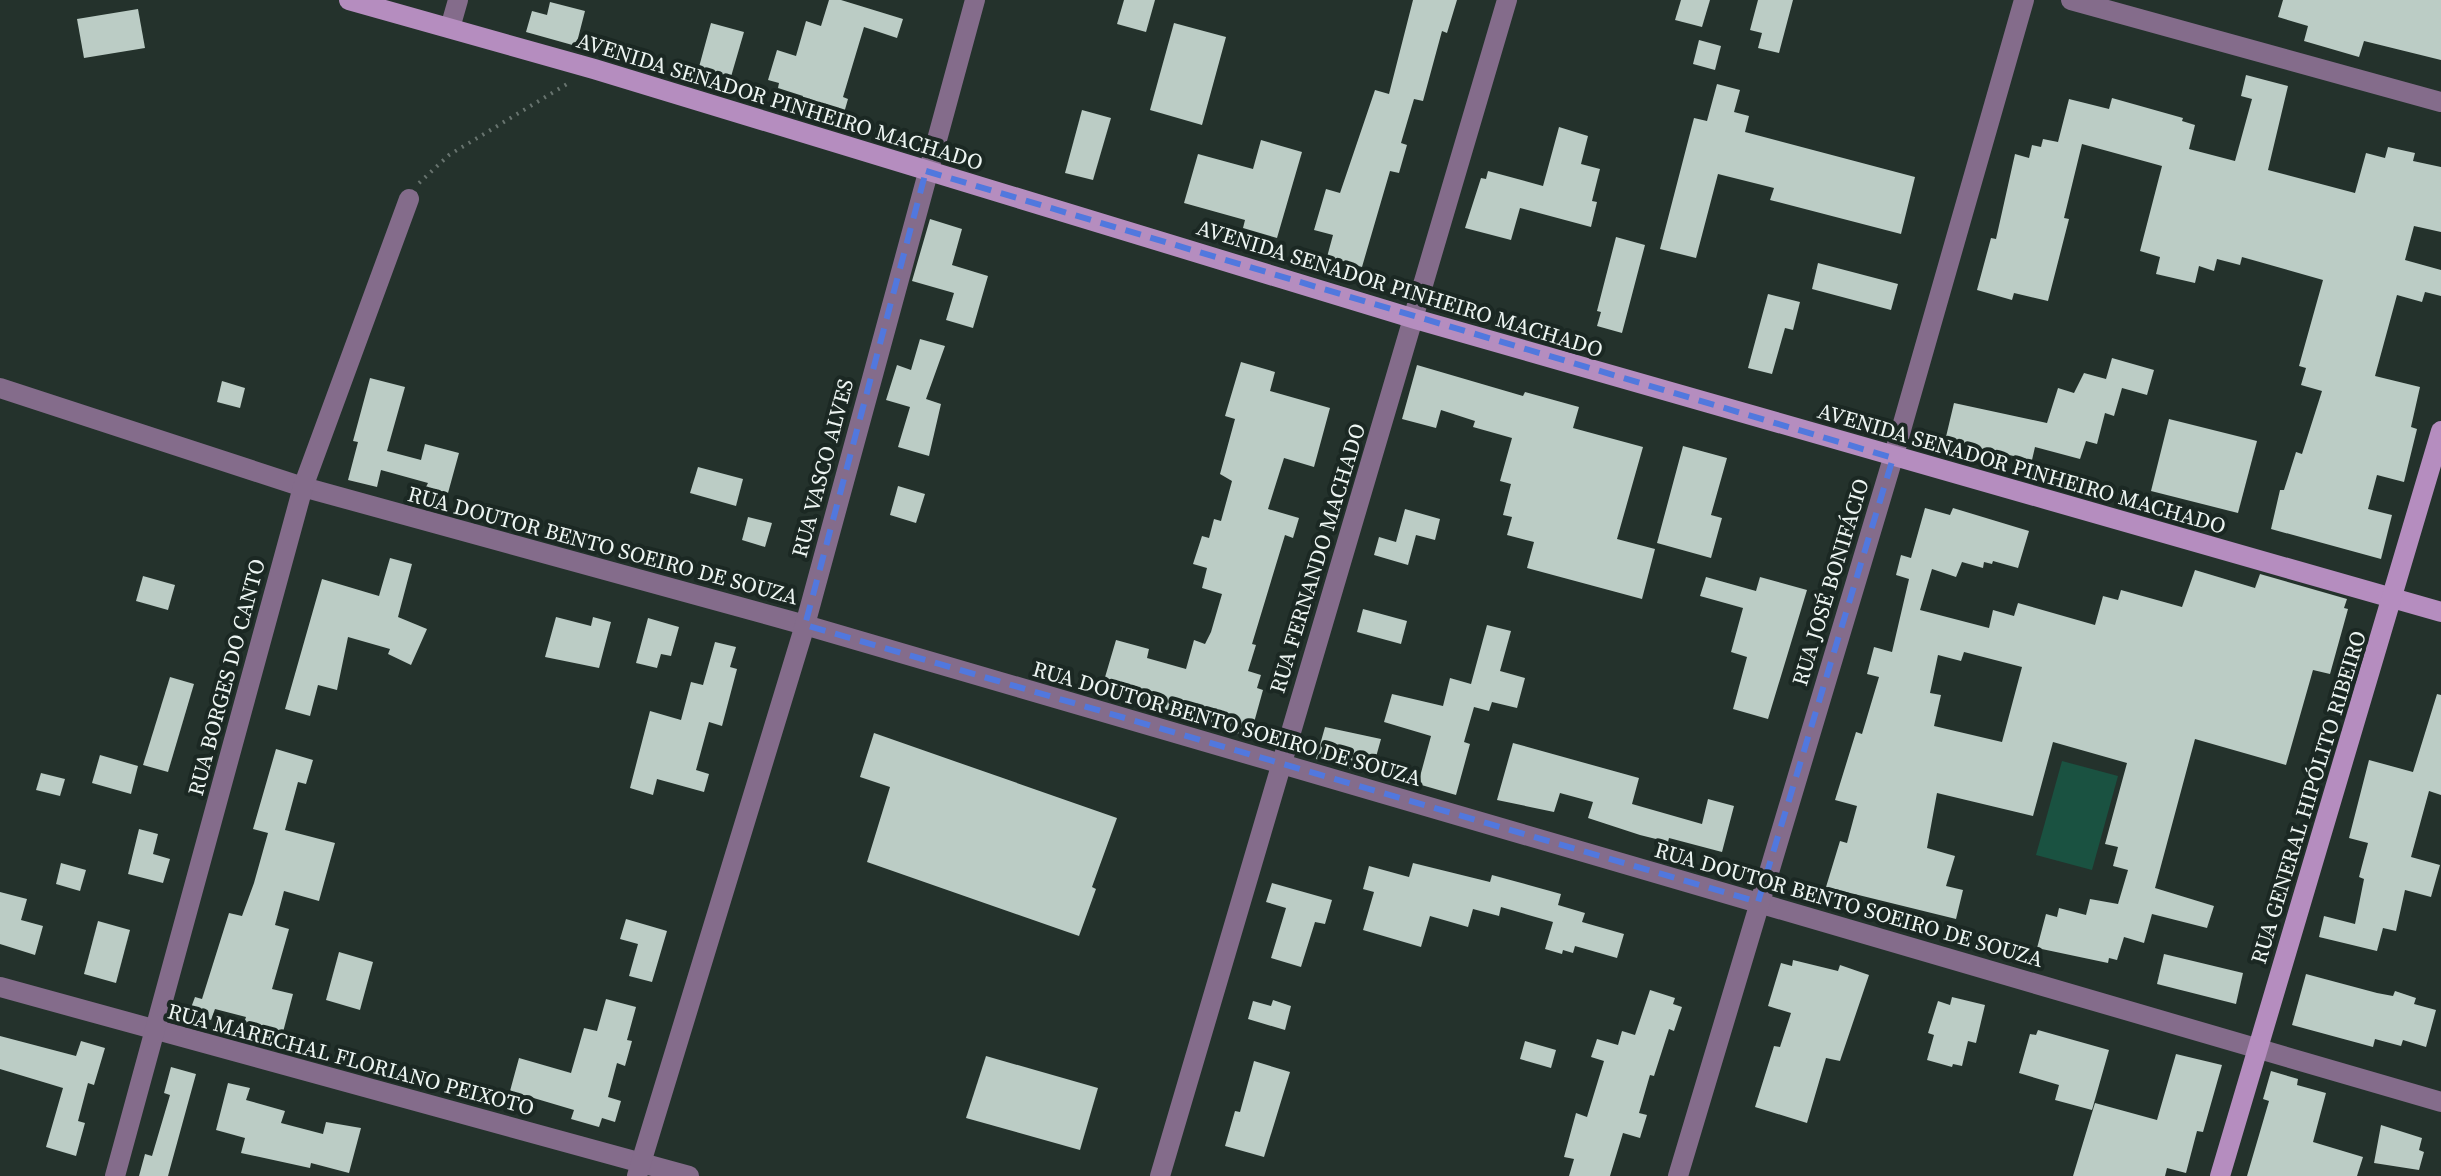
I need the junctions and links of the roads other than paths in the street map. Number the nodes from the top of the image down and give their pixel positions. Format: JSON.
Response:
{"nodes":[{"id":1,"x":349,"y":0,"type":"edge"},
{"id":2,"x":458,"y":0,"type":"edge"},
{"id":3,"x":975,"y":0,"type":"edge"},
{"id":4,"x":1507,"y":0,"type":"edge"},
{"id":5,"x":2024,"y":0,"type":"edge"},
{"id":6,"x":2071,"y":0,"type":"edge"},
{"id":7,"x":450,"y":28,"type":"junction"},
{"id":8,"x":2441,"y":102,"type":"edge"},
{"id":9,"x":926,"y":171,"type":"junction"},
{"id":10,"x":409,"y":199,"type":"road end"},
{"id":11,"x":1415,"y":319,"type":"junction"},
{"id":12,"x":0,"y":388,"type":"edge"},
{"id":13,"x":2441,"y":431,"type":"edge"},
{"id":14,"x":1893,"y":458,"type":"junction"},
{"id":15,"x":303,"y":487,"type":"junction"},
{"id":16,"x":2393,"y":597,"type":"junction"},
{"id":17,"x":2441,"y":612,"type":"edge"},
{"id":18,"x":805,"y":625,"type":"junction"},
{"id":19,"x":1278,"y":764,"type":"junction"},
{"id":20,"x":1758,"y":902,"type":"junction"},
{"id":21,"x":0,"y":987,"type":"edge"},
{"id":22,"x":155,"y":1031,"type":"junction"},
{"id":23,"x":2258,"y":1048,"type":"junction"},
{"id":24,"x":2441,"y":1102,"type":"edge"},
{"id":25,"x":639,"y":1169,"type":"edge"},
{"id":26,"x":115,"y":1176,"type":"edge"},
{"id":27,"x":689,"y":1176,"type":"edge"},
{"id":28,"x":1160,"y":1176,"type":"edge"},
{"id":29,"x":1678,"y":1176,"type":"edge"},
{"id":30,"x":2220,"y":1176,"type":"edge"}],
"edges":[{"from":1,"to":7,"type":"main road","name":"AVENIDA SENADOR PINHEIRO MACHADO"},
{"from":2,"to":7,"type":"street"},
{"from":3,"to":9,"type":"street","name":"RUA VASCO ALVES"},
{"from":4,"to":11,"type":"street","name":"RUA FERNANDO MACHADO"},
{"from":5,"to":14,"type":"street","name":"RUA JOSÉ BONIFÁCIO"},
{"from":6,"to":8,"type":"street"},
{"from":7,"to":9,"type":"main road","name":"AVENIDA SENADOR PINHEIRO MACHADO"},
{"from":9,"to":11,"type":"main road","name":"AVENIDA SENADOR PINHEIRO MACHADO"},
{"from":9,"to":18,"type":"street","name":"RUA VASCO ALVES"},
{"from":10,"to":15,"type":"street","name":"RUA BORGES DO CANTO"},
{"from":11,"to":14,"type":"main road","name":"AVENIDA SENADOR PINHEIRO MACHADO"},
{"from":11,"to":19,"type":"street","name":"RUA FERNANDO MACHADO"},
{"from":12,"to":15,"type":"street","name":"RUA DOUTOR BENTO SOEIRO DE SOUZA"},
{"from":13,"to":16,"type":"main road","name":"RUA GENERAL HIPÓLITO RIBEIRO"},
{"from":14,"to":16,"type":"main road","name":"AVENIDA SENADOR PINHEIRO MACHADO"},
{"from":14,"to":20,"type":"street","name":"RUA JOSÉ BONIFÁCIO"},
{"from":15,"to":18,"type":"street","name":"RUA DOUTOR BENTO SOEIRO DE SOUZA"},
{"from":15,"to":22,"type":"street","name":"RUA BORGES DO CANTO"},
{"from":16,"to":17,"type":"main road","name":"AVENIDA SENADOR PINHEIRO MACHADO"},
{"from":16,"to":23,"type":"main road","name":"RUA GENERAL HIPÓLITO RIBEIRO"},
{"from":18,"to":19,"type":"street","name":"RUA DOUTOR BENTO SOEIRO DE SOUZA"},
{"from":18,"to":25,"type":"street","name":"RUA VASCO ALVES"},
{"from":19,"to":20,"type":"street","name":"RUA DOUTOR BENTO SOEIRO DE SOUZA"},
{"from":19,"to":28,"type":"street","name":"RUA FERNANDO MACHADO"},
{"from":20,"to":23,"type":"street","name":"RUA DOUTOR BENTO SOEIRO DE SOUZA"},
{"from":20,"to":29,"type":"street","name":"RUA JOSÉ BONIFÁCIO"},
{"from":21,"to":22,"type":"street","name":"RUA MARECHAL FLORIANO PEIXOTO"},
{"from":22,"to":25,"type":"street","name":"RUA MARECHAL FLORIANO PEIXOTO"},
{"from":22,"to":26,"type":"street","name":"RUA BORGES DO CANTO"},
{"from":23,"to":24,"type":"street","name":"RUA DOUTOR BENTO SOEIRO DE SOUZA"},
{"from":23,"to":30,"type":"main road","name":"RUA GENERAL HIPÓLITO RIBEIRO"},
{"from":25,"to":27,"type":"street","name":"RUA MARECHAL FLORIANO PEIXOTO"}]}
